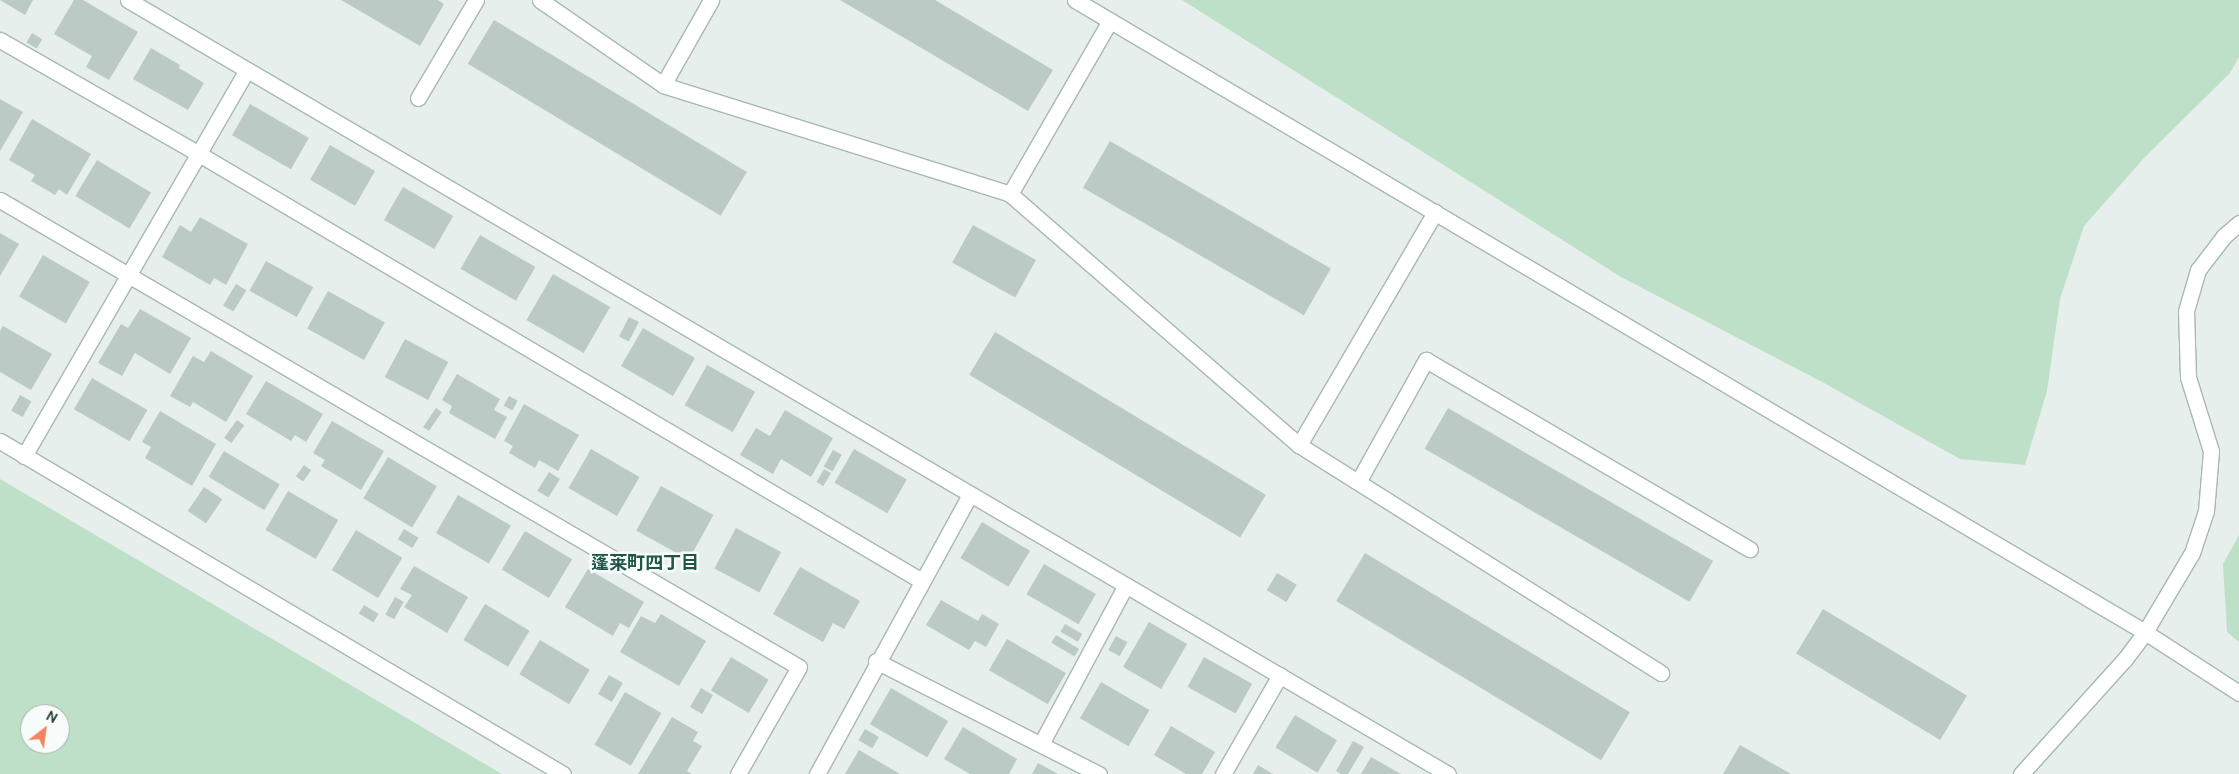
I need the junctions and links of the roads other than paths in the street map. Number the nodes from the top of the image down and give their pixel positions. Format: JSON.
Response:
{"nodes":[{"id":1,"x":128,"y":0,"type":"edge"},
{"id":2,"x":476,"y":0,"type":"edge"},
{"id":3,"x":540,"y":0,"type":"edge"},
{"id":4,"x":711,"y":0,"type":"edge"},
{"id":5,"x":1076,"y":0,"type":"edge"},
{"id":6,"x":1110,"y":21,"type":"junction"},
{"id":7,"x":0,"y":40,"type":"edge"},
{"id":8,"x":247,"y":70,"type":"junction"},
{"id":9,"x":663,"y":84,"type":"junction"},
{"id":10,"x":418,"y":98,"type":"dead end"},
{"id":11,"x":199,"y":154,"type":"junction"},
{"id":12,"x":1010,"y":194,"type":"junction"},
{"id":13,"x":0,"y":200,"type":"edge"},
{"id":14,"x":1435,"y":212,"type":"junction"},
{"id":15,"x":2239,"y":223,"type":"edge"},
{"id":16,"x":130,"y":276,"type":"junction"},
{"id":17,"x":0,"y":441,"type":"edge"},
{"id":18,"x":1299,"y":445,"type":"junction"},
{"id":19,"x":24,"y":456,"type":"junction"},
{"id":20,"x":1358,"y":482,"type":"junction"},
{"id":21,"x":970,"y":495,"type":"junction"},
{"id":22,"x":1750,"y":549,"type":"dead end"},
{"id":23,"x":922,"y":581,"type":"junction"},
{"id":24,"x":1126,"y":586,"type":"junction"},
{"id":25,"x":2145,"y":632,"type":"junction"},
{"id":26,"x":876,"y":661,"type":"junction"},
{"id":27,"x":1661,"y":673,"type":"dead end"},
{"id":28,"x":1280,"y":676,"type":"junction"},
{"id":29,"x":2239,"y":693,"type":"edge"},
{"id":30,"x":1041,"y":744,"type":"junction"},
{"id":31,"x":563,"y":774,"type":"edge"},
{"id":32,"x":738,"y":774,"type":"edge"},
{"id":33,"x":817,"y":774,"type":"edge"},
{"id":34,"x":1099,"y":774,"type":"edge"},
{"id":35,"x":1223,"y":774,"type":"edge"},
{"id":36,"x":1448,"y":774,"type":"edge"},
{"id":37,"x":2021,"y":774,"type":"edge"}],
"edges":[{"from":1,"to":8,"type":"street"},
{"from":2,"to":10,"type":"street"},
{"from":3,"to":9,"type":"street"},
{"from":4,"to":9,"type":"street"},
{"from":5,"to":6,"type":"street"},
{"from":6,"to":12,"type":"street"},
{"from":6,"to":14,"type":"street"},
{"from":7,"to":11,"type":"street"},
{"from":8,"to":11,"type":"street"},
{"from":8,"to":21,"type":"street"},
{"from":9,"to":12,"type":"street"},
{"from":11,"to":16,"type":"street"},
{"from":11,"to":23,"type":"street"},
{"from":12,"to":18,"type":"street"},
{"from":13,"to":16,"type":"street"},
{"from":14,"to":18,"type":"street"},
{"from":14,"to":25,"type":"street"},
{"from":15,"to":25,"type":"street"},
{"from":16,"to":19,"type":"street"},
{"from":16,"to":32,"type":"street"},
{"from":17,"to":19,"type":"street"},
{"from":18,"to":20,"type":"street"},
{"from":19,"to":31,"type":"street"},
{"from":20,"to":22,"type":"street"},
{"from":20,"to":27,"type":"street"},
{"from":21,"to":23,"type":"street"},
{"from":21,"to":24,"type":"street"},
{"from":23,"to":26,"type":"street"},
{"from":24,"to":28,"type":"street"},
{"from":24,"to":30,"type":"street"},
{"from":25,"to":29,"type":"street"},
{"from":25,"to":37,"type":"street"},
{"from":26,"to":30,"type":"street"},
{"from":26,"to":33,"type":"street"},
{"from":28,"to":35,"type":"street"},
{"from":28,"to":36,"type":"street"},
{"from":30,"to":34,"type":"street"}]}
